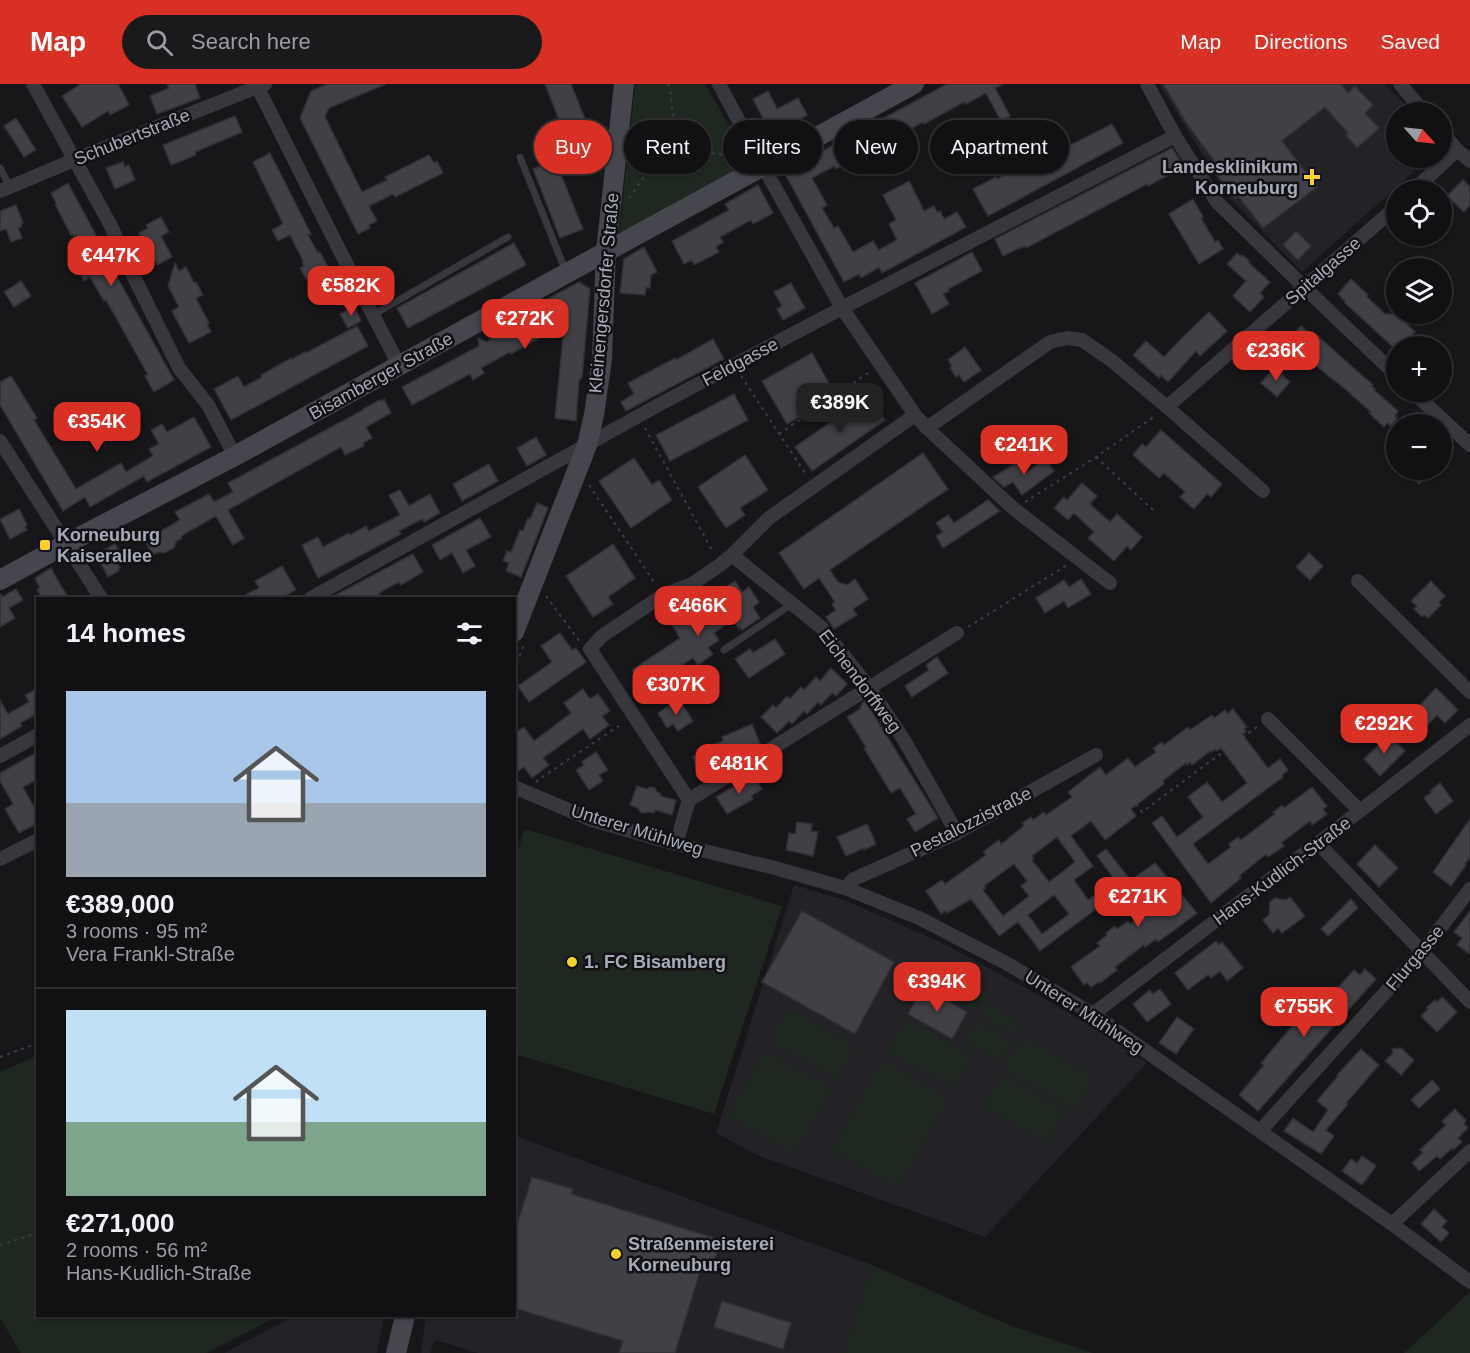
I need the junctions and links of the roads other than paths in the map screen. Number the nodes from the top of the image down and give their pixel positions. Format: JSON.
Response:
{"nodes":[{"id":1,"x":33,"y":84,"type":"edge"},
{"id":2,"x":624,"y":84,"type":"edge"},
{"id":3,"x":719,"y":84,"type":"edge"},
{"id":4,"x":914,"y":84,"type":"edge"},
{"id":5,"x":1147,"y":84,"type":"edge"},
{"id":6,"x":1400,"y":84,"type":"edge"},
{"id":7,"x":260,"y":85,"type":"edge"},
{"id":8,"x":1415,"y":102,"type":"edge"},
{"id":9,"x":738,"y":120,"type":"edge"},
{"id":10,"x":822,"y":129,"type":"edge"},
{"id":11,"x":1175,"y":136,"type":"junction"},
{"id":12,"x":1452,"y":144,"type":"edge"},
{"id":13,"x":1457,"y":150,"type":"junction"},
{"id":14,"x":519,"y":158,"type":"dead end"},
{"id":15,"x":74,"y":160,"type":"junction"},
{"id":16,"x":1470,"y":161,"type":"edge"},
{"id":17,"x":0,"y":168,"type":"edge"},
{"id":18,"x":734,"y":174,"type":"edge"},
{"id":19,"x":767,"y":174,"type":"edge"},
{"id":20,"x":1425,"y":180,"type":"edge"},
{"id":21,"x":5,"y":189,"type":"edge"},
{"id":22,"x":1386,"y":216,"type":"edge"},
{"id":23,"x":508,"y":237,"type":"dead end"},
{"id":24,"x":606,"y":252,"type":"junction"},
{"id":25,"x":567,"y":273,"type":"junction"},
{"id":26,"x":1304,"y":287,"type":"junction"},
{"id":27,"x":842,"y":308,"type":"junction"},
{"id":28,"x":373,"y":315,"type":"junction"},
{"id":29,"x":399,"y":365,"type":"junction"},
{"id":30,"x":1386,"y":365,"type":"edge"},
{"id":31,"x":1424,"y":402,"type":"edge"},
{"id":32,"x":1167,"y":407,"type":"junction"},
{"id":33,"x":915,"y":415,"type":"junction"},
{"id":34,"x":927,"y":428,"type":"junction"},
{"id":35,"x":0,"y":441,"type":"edge"},
{"id":36,"x":587,"y":445,"type":"junction"},
{"id":37,"x":1470,"y":445,"type":"edge"},
{"id":38,"x":235,"y":456,"type":"junction"},
{"id":39,"x":1263,"y":491,"type":"dead end"},
{"id":40,"x":66,"y":544,"type":"junction"},
{"id":41,"x":732,"y":555,"type":"junction"},
{"id":42,"x":0,"y":580,"type":"edge"},
{"id":43,"x":1358,"y":581,"type":"dead end"},
{"id":44,"x":1110,"y":583,"type":"dead end"},
{"id":45,"x":100,"y":597,"type":"edge"},
{"id":46,"x":314,"y":597,"type":"edge"},
{"id":47,"x":792,"y":604,"type":"junction"},
{"id":48,"x":516,"y":628,"type":"edge"},
{"id":49,"x":957,"y":633,"type":"road end"},
{"id":50,"x":724,"y":650,"type":"dead end"},
{"id":51,"x":869,"y":687,"type":"junction"},
{"id":52,"x":1470,"y":692,"type":"edge"},
{"id":53,"x":1268,"y":719,"type":"road end"},
{"id":54,"x":1470,"y":725,"type":"edge"},
{"id":55,"x":36,"y":736,"type":"edge"},
{"id":56,"x":1096,"y":755,"type":"dead end"},
{"id":57,"x":0,"y":756,"type":"edge"},
{"id":58,"x":516,"y":788,"type":"edge"},
{"id":59,"x":689,"y":800,"type":"junction"},
{"id":60,"x":1360,"y":811,"type":"junction"},
{"id":61,"x":957,"y":833,"type":"junction"},
{"id":62,"x":36,"y":841,"type":"edge"},
{"id":63,"x":1318,"y":843,"type":"junction"},
{"id":64,"x":676,"y":844,"type":"junction"},
{"id":65,"x":0,"y":859,"type":"edge"},
{"id":66,"x":845,"y":888,"type":"junction"},
{"id":67,"x":1470,"y":889,"type":"edge"},
{"id":68,"x":1422,"y":952,"type":"junction"},
{"id":69,"x":1470,"y":1002,"type":"edge"},
{"id":70,"x":1093,"y":1014,"type":"junction"},
{"id":71,"x":1260,"y":1131,"type":"junction"},
{"id":72,"x":1470,"y":1151,"type":"edge"},
{"id":73,"x":1392,"y":1224,"type":"junction"},
{"id":74,"x":1470,"y":1282,"type":"edge"},
{"id":75,"x":405,"y":1317,"type":"edge"},
{"id":76,"x":396,"y":1353,"type":"edge"}],
"edges":[{"from":1,"to":15,"type":"street"},
{"from":2,"to":24,"type":"street","name":"Kleinengersdorfer Straße"},
{"from":3,"to":9,"type":"street"},
{"from":4,"to":10,"type":"street","name":"Bisamberger Straße"},
{"from":5,"to":11,"type":"street"},
{"from":6,"to":8,"type":"street"},
{"from":7,"to":15,"type":"street","name":"Schubertstraße"},
{"from":7,"to":28,"type":"street"},
{"from":11,"to":26,"type":"street"},
{"from":11,"to":27,"type":"street","name":"Feldgasse"},
{"from":12,"to":13,"type":"street"},
{"from":13,"to":16,"type":"street"},
{"from":13,"to":20,"type":"street"},
{"from":14,"to":25,"type":"lane"},
{"from":15,"to":21,"type":"street","name":"Schubertstraße"},
{"from":15,"to":38,"type":"street"},
{"from":17,"to":21,"type":"lane"},
{"from":18,"to":24,"type":"street","name":"Bisamberger Straße"},
{"from":19,"to":27,"type":"street"},
{"from":22,"to":26,"type":"street","name":"Spitalgasse"},
{"from":23,"to":28,"type":"lane"},
{"from":24,"to":25,"type":"street","name":"Bisamberger Straße"},
{"from":24,"to":36,"type":"street","name":"Kleinengersdorfer Straße"},
{"from":25,"to":29,"type":"street","name":"Bisamberger Straße"},
{"from":26,"to":30,"type":"street"},
{"from":26,"to":32,"type":"street","name":"Spitalgasse"},
{"from":27,"to":33,"type":"street"},
{"from":27,"to":36,"type":"street","name":"Feldgasse"},
{"from":28,"to":29,"type":"street"},
{"from":29,"to":38,"type":"street","name":"Bisamberger Straße"},
{"from":31,"to":37,"type":"street"},
{"from":32,"to":34,"type":"street"},
{"from":32,"to":39,"type":"street"},
{"from":33,"to":34,"type":"street"},
{"from":33,"to":41,"type":"street"},
{"from":34,"to":44,"type":"street"},
{"from":35,"to":40,"type":"street"},
{"from":36,"to":46,"type":"street","name":"Feldgasse"},
{"from":36,"to":48,"type":"street","name":"Kleinengersdorfer Straße"},
{"from":38,"to":40,"type":"street","name":"Bisamberger Straße"},
{"from":40,"to":42,"type":"street","name":"Bisamberger Straße"},
{"from":40,"to":45,"type":"street"},
{"from":41,"to":47,"type":"street","name":"Eichendorffweg"},
{"from":41,"to":59,"type":"street"},
{"from":43,"to":52,"type":"street"},
{"from":47,"to":50,"type":"lane"},
{"from":47,"to":51,"type":"street","name":"Eichendorffweg"},
{"from":49,"to":51,"type":"street"},
{"from":51,"to":59,"type":"street"},
{"from":51,"to":61,"type":"street","name":"Eichendorffweg"},
{"from":53,"to":60,"type":"street"},
{"from":54,"to":60,"type":"street","name":"Hans-Kudlich-Straße"},
{"from":55,"to":57,"type":"street"},
{"from":56,"to":61,"type":"street","name":"Pestalozzistraße"},
{"from":58,"to":64,"type":"street","name":"Unterer Mühlweg"},
{"from":59,"to":64,"type":"street"},
{"from":60,"to":63,"type":"street","name":"Hans-Kudlich-Straße"},
{"from":61,"to":66,"type":"street","name":"Pestalozzistraße"},
{"from":62,"to":65,"type":"street"},
{"from":63,"to":68,"type":"street"},
{"from":63,"to":70,"type":"street","name":"Hans-Kudlich-Straße"},
{"from":64,"to":66,"type":"street","name":"Unterer Mühlweg"},
{"from":66,"to":70,"type":"street","name":"Unterer Mühlweg"},
{"from":67,"to":68,"type":"street","name":"Flurgasse"},
{"from":68,"to":69,"type":"street"},
{"from":68,"to":71,"type":"street","name":"Flurgasse"},
{"from":70,"to":71,"type":"street","name":"Unterer Mühlweg"},
{"from":71,"to":73,"type":"street","name":"Unterer Mühlweg"},
{"from":72,"to":73,"type":"street"},
{"from":73,"to":74,"type":"street","name":"Unterer Mühlweg"},
{"from":75,"to":76,"type":"street"}]}
